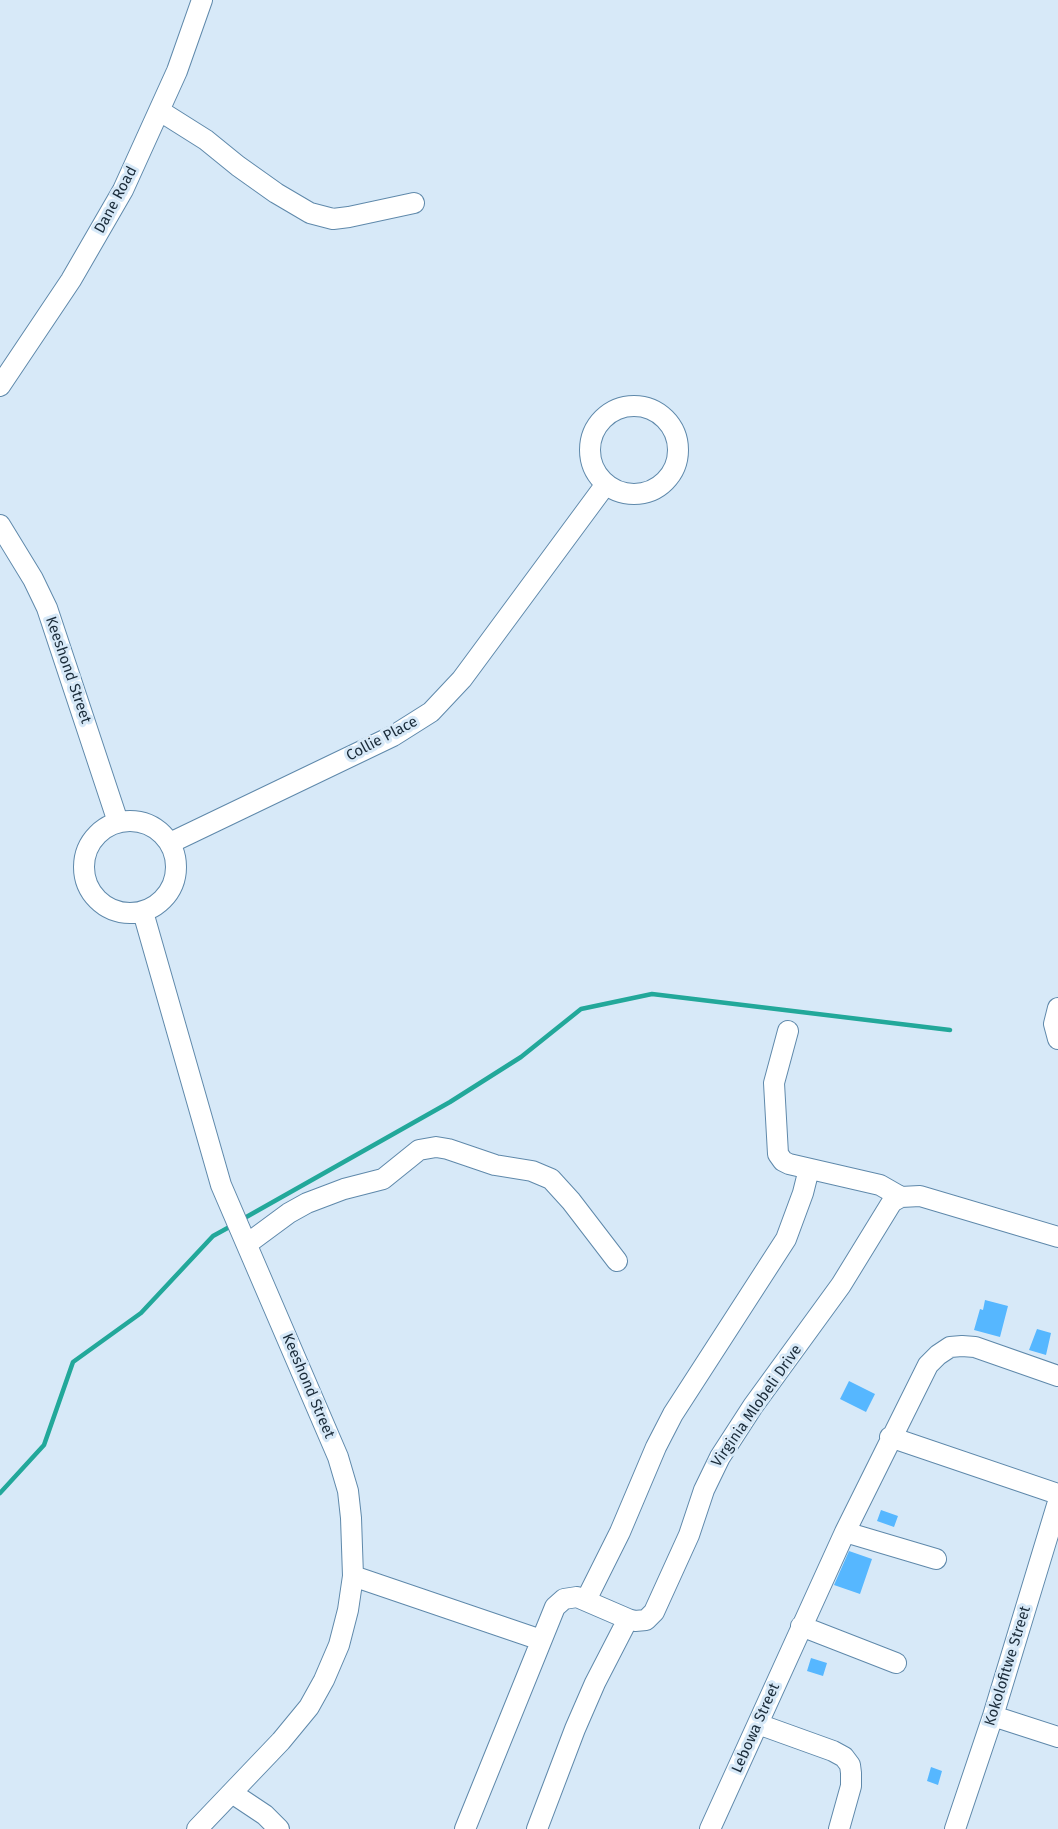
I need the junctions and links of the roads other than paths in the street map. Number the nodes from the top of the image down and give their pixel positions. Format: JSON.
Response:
{"nodes":[{"id":1,"x":202,"y":0,"type":"edge"},
{"id":2,"x":160,"y":111,"type":"junction"},
{"id":3,"x":414,"y":203,"type":"dead end"},
{"id":4,"x":0,"y":386,"type":"edge"},
{"id":5,"x":606,"y":484,"type":"junction"},
{"id":6,"x":0,"y":525,"type":"edge"},
{"id":7,"x":118,"y":822,"type":"junction"},
{"id":8,"x":170,"y":843,"type":"junction"},
{"id":9,"x":143,"y":912,"type":"junction"},
{"id":10,"x":1058,"y":1008,"type":"edge"},
{"id":11,"x":788,"y":1031,"type":"dead end"},
{"id":12,"x":1058,"y":1039,"type":"edge"},
{"id":13,"x":809,"y":1169,"type":"junction"},
{"id":14,"x":900,"y":1197,"type":"junction"},
{"id":15,"x":240,"y":1230,"type":"junction"},
{"id":16,"x":1058,"y":1238,"type":"edge"},
{"id":17,"x":617,"y":1261,"type":"dead end"},
{"id":18,"x":1058,"y":1376,"type":"edge"},
{"id":19,"x":890,"y":1437,"type":"junction"},
{"id":20,"x":1058,"y":1494,"type":"edge"},
{"id":21,"x":1058,"y":1503,"type":"edge"},
{"id":22,"x":845,"y":1532,"type":"junction"},
{"id":23,"x":936,"y":1559,"type":"dead end"},
{"id":24,"x":353,"y":1576,"type":"junction"},
{"id":25,"x":586,"y":1600,"type":"junction"},
{"id":26,"x":628,"y":1619,"type":"junction"},
{"id":27,"x":801,"y":1626,"type":"junction"},
{"id":28,"x":541,"y":1640,"type":"junction"},
{"id":29,"x":896,"y":1663,"type":"dead end"},
{"id":30,"x":993,"y":1716,"type":"junction"},
{"id":31,"x":758,"y":1724,"type":"junction"},
{"id":32,"x":1058,"y":1737,"type":"edge"},
{"id":33,"x":232,"y":1793,"type":"junction"},
{"id":34,"x":197,"y":1829,"type":"edge"},
{"id":35,"x":279,"y":1829,"type":"edge"},
{"id":36,"x":465,"y":1829,"type":"edge"},
{"id":37,"x":537,"y":1829,"type":"edge"},
{"id":38,"x":710,"y":1829,"type":"edge"},
{"id":39,"x":839,"y":1829,"type":"edge"},
{"id":40,"x":955,"y":1829,"type":"edge"}],
"edges":[{"from":1,"to":2,"type":"street","name":"Dane Road"},
{"from":2,"to":3,"type":"street"},
{"from":2,"to":4,"type":"street","name":"Dane Road"},
{"from":5,"to":5,"type":"street"},
{"from":5,"to":8,"type":"street","name":"Collie Place"},
{"from":6,"to":7,"type":"street","name":"Keeshond Street"},
{"from":7,"to":8,"type":"street"},
{"from":7,"to":9,"type":"street"},
{"from":8,"to":9,"type":"street"},
{"from":9,"to":15,"type":"street","name":"Keeshond Street"},
{"from":10,"to":12,"type":"street"},
{"from":11,"to":13,"type":"street"},
{"from":13,"to":14,"type":"street"},
{"from":13,"to":25,"type":"street"},
{"from":14,"to":16,"type":"street"},
{"from":14,"to":26,"type":"street","name":"Virginia Mlobeli Drive"},
{"from":15,"to":17,"type":"street"},
{"from":15,"to":24,"type":"street","name":"Keeshond Street"},
{"from":18,"to":19,"type":"street","name":"Lebowa Street"},
{"from":19,"to":20,"type":"street"},
{"from":19,"to":22,"type":"street","name":"Lebowa Street"},
{"from":21,"to":30,"type":"street","name":"Kokolofitwe Street"},
{"from":22,"to":23,"type":"street"},
{"from":22,"to":27,"type":"street","name":"Lebowa Street"},
{"from":24,"to":28,"type":"street"},
{"from":24,"to":33,"type":"street","name":"Keeshond Street"},
{"from":25,"to":26,"type":"street"},
{"from":25,"to":28,"type":"street"},
{"from":26,"to":37,"type":"street"},
{"from":27,"to":29,"type":"street"},
{"from":27,"to":31,"type":"street","name":"Lebowa Street"},
{"from":28,"to":36,"type":"street"},
{"from":30,"to":32,"type":"street"},
{"from":30,"to":40,"type":"street","name":"Kokolofitwe Street"},
{"from":31,"to":38,"type":"street","name":"Lebowa Street"},
{"from":31,"to":39,"type":"street"},
{"from":33,"to":34,"type":"street","name":"Keeshond Street"},
{"from":33,"to":35,"type":"street"}]}
